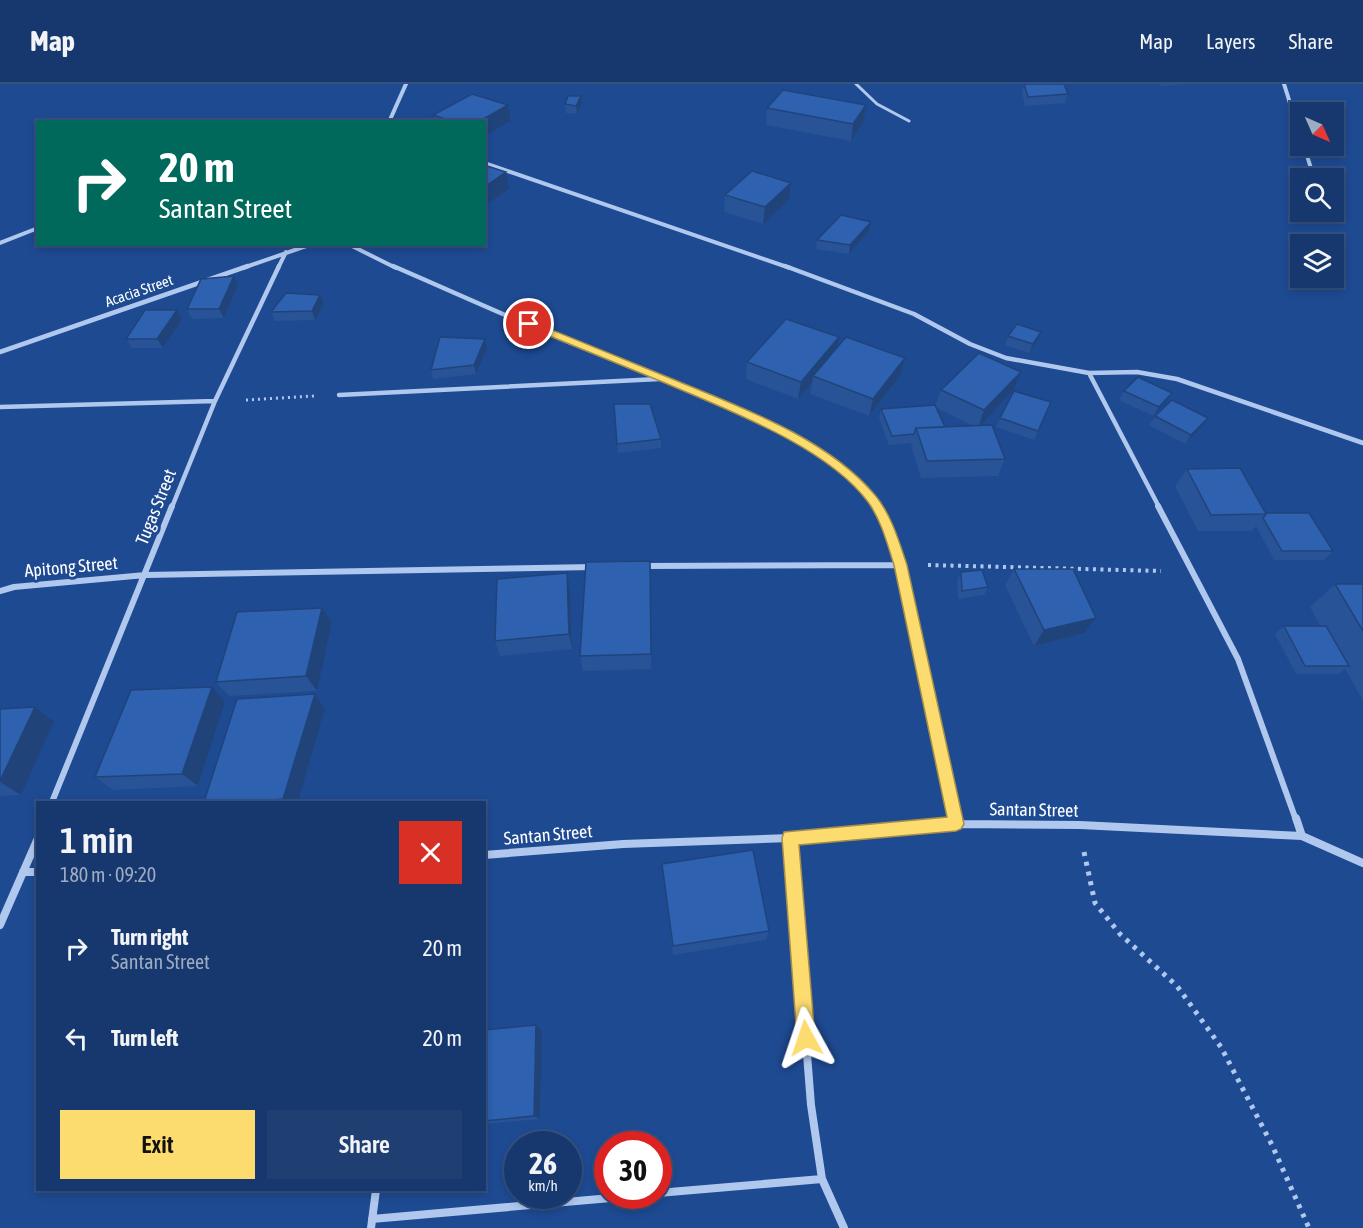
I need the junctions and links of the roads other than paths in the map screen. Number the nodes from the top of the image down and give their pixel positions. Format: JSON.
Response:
{"nodes":[{"id":1,"x":406,"y":84,"type":"edge"},
{"id":2,"x":855,"y":84,"type":"edge"},
{"id":3,"x":1284,"y":84,"type":"edge"},
{"id":4,"x":1290,"y":103,"type":"edge"},
{"id":5,"x":390,"y":120,"type":"edge"},
{"id":6,"x":909,"y":121,"type":"dead end"},
{"id":7,"x":486,"y":164,"type":"edge"},
{"id":8,"x":36,"y":229,"type":"edge"},
{"id":9,"x":0,"y":243,"type":"edge"},
{"id":10,"x":306,"y":246,"type":"edge"},
{"id":11,"x":352,"y":246,"type":"edge"},
{"id":12,"x":286,"y":252,"type":"junction"},
{"id":13,"x":0,"y":352,"type":"edge"},
{"id":14,"x":1089,"y":373,"type":"junction"},
{"id":15,"x":664,"y":379,"type":"junction"},
{"id":16,"x":339,"y":395,"type":"road end"},
{"id":17,"x":215,"y":401,"type":"junction"},
{"id":18,"x":0,"y":407,"type":"edge"},
{"id":19,"x":1363,"y":443,"type":"edge"},
{"id":20,"x":901,"y":565,"type":"junction"},
{"id":21,"x":641,"y":566,"type":"edge"},
{"id":22,"x":605,"y":567,"type":"edge"},
{"id":23,"x":145,"y":575,"type":"junction"},
{"id":24,"x":0,"y":591,"type":"edge"},
{"id":25,"x":52,"y":801,"type":"edge"},
{"id":26,"x":956,"y":824,"type":"junction"},
{"id":27,"x":1302,"y":836,"type":"junction"},
{"id":28,"x":790,"y":838,"type":"junction"},
{"id":29,"x":36,"y":843,"type":"edge"},
{"id":30,"x":486,"y":855,"type":"edge"},
{"id":31,"x":1363,"y":863,"type":"edge"},
{"id":32,"x":23,"y":872,"type":"junction"},
{"id":33,"x":36,"y":872,"type":"edge"},
{"id":34,"x":0,"y":925,"type":"edge"},
{"id":35,"x":822,"y":1179,"type":"junction"},
{"id":36,"x":376,"y":1191,"type":"edge"},
{"id":37,"x":672,"y":1192,"type":"edge"},
{"id":38,"x":594,"y":1200,"type":"edge"},
{"id":39,"x":371,"y":1223,"type":"edge"},
{"id":40,"x":844,"y":1228,"type":"edge"}],
"edges":[{"from":1,"to":5,"type":"street"},
{"from":2,"to":6,"type":"lane"},
{"from":3,"to":4,"type":"street"},
{"from":7,"to":14,"type":"street"},
{"from":8,"to":9,"type":"street"},
{"from":10,"to":12,"type":"street"},
{"from":11,"to":15,"type":"street"},
{"from":12,"to":13,"type":"street","name":"Acacia Street"},
{"from":12,"to":17,"type":"street","name":"Tugas Street"},
{"from":14,"to":19,"type":"street"},
{"from":14,"to":27,"type":"street"},
{"from":15,"to":16,"type":"street"},
{"from":15,"to":20,"type":"street"},
{"from":17,"to":18,"type":"street"},
{"from":17,"to":23,"type":"street","name":"Tugas Street"},
{"from":20,"to":21,"type":"street"},
{"from":20,"to":26,"type":"street"},
{"from":22,"to":23,"type":"street","name":"Apitong Street"},
{"from":23,"to":24,"type":"street","name":"Apitong Street"},
{"from":23,"to":25,"type":"street","name":"Tugas Street"},
{"from":26,"to":27,"type":"street","name":"Santan Street"},
{"from":26,"to":28,"type":"street","name":"Santan Street"},
{"from":27,"to":31,"type":"street","name":"Santan Street"},
{"from":28,"to":30,"type":"street","name":"Santan Street"},
{"from":28,"to":35,"type":"street"},
{"from":29,"to":32,"type":"street"},
{"from":32,"to":33,"type":"street"},
{"from":32,"to":34,"type":"street"},
{"from":35,"to":37,"type":"street"},
{"from":35,"to":40,"type":"street"},
{"from":36,"to":39,"type":"street"},
{"from":38,"to":39,"type":"street"}]}
